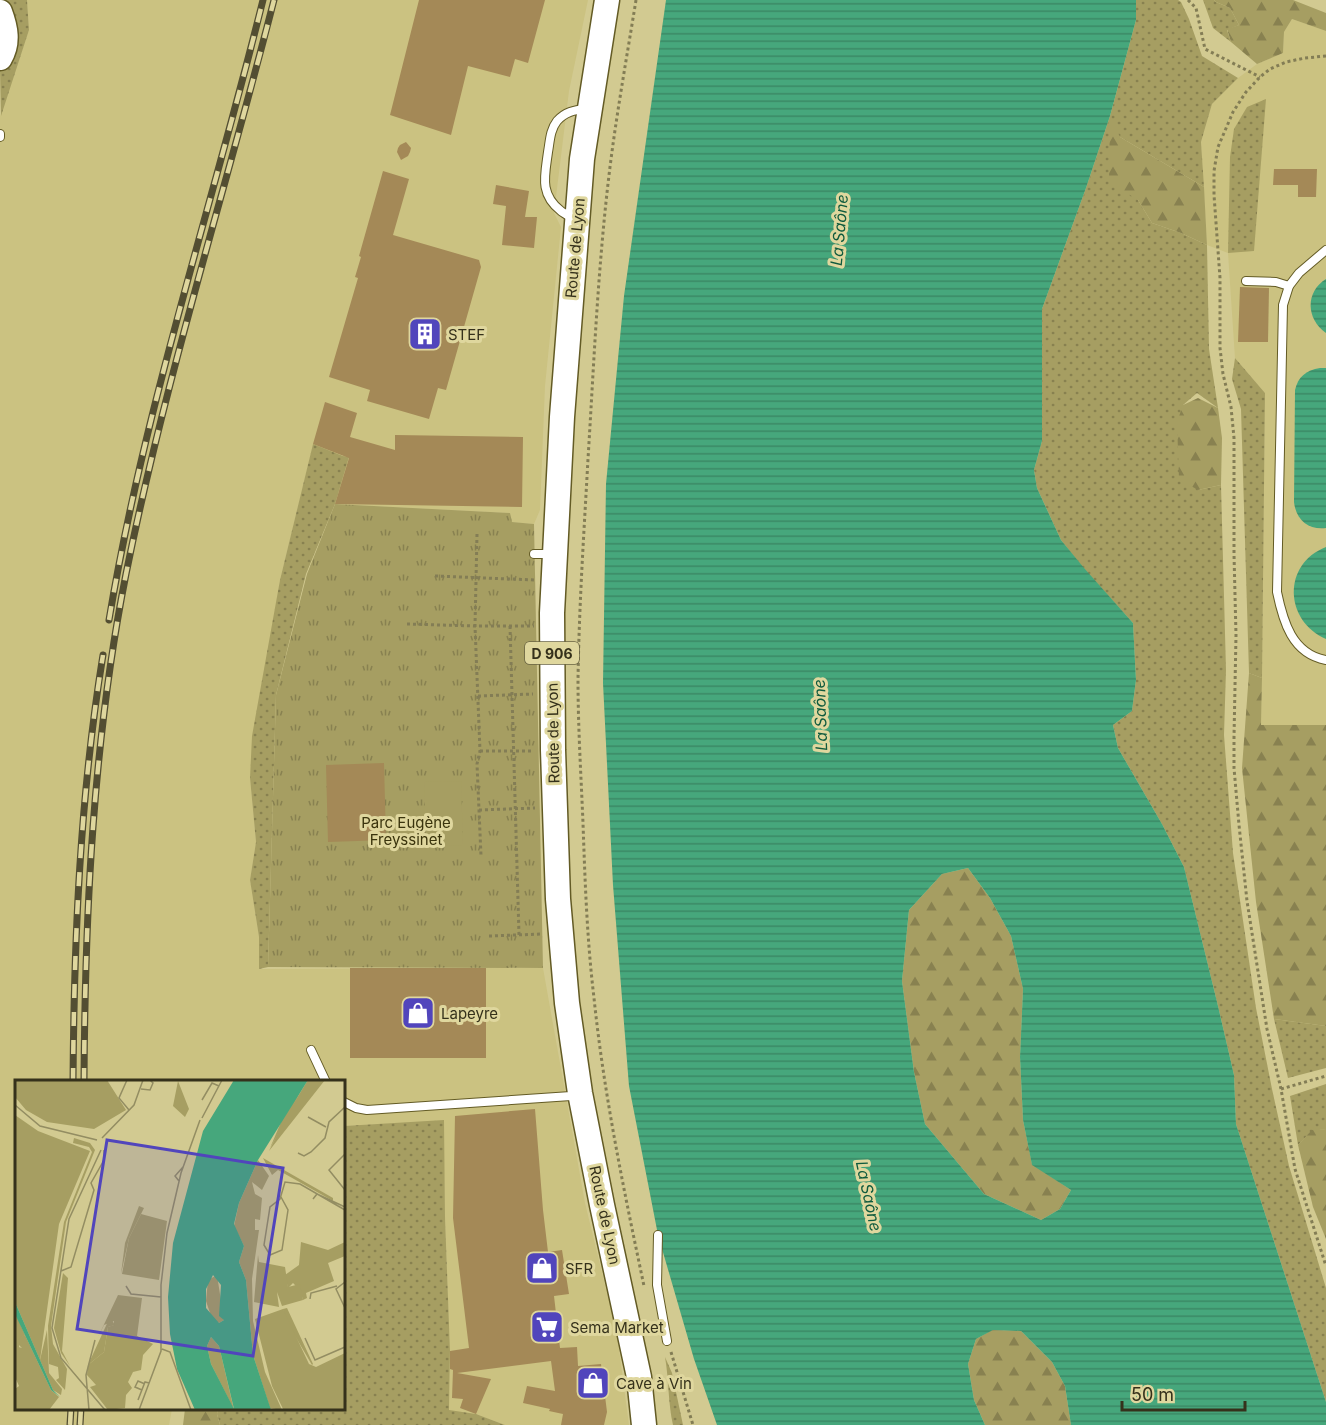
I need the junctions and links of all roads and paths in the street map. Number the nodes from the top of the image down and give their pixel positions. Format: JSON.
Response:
{"nodes":[{"id":1,"x":607,"y":0,"type":"edge"},
{"id":2,"x":636,"y":0,"type":"edge"},
{"id":3,"x":1188,"y":0,"type":"edge"},
{"id":4,"x":0,"y":12,"type":"edge"},
{"id":5,"x":1326,"y":56,"type":"edge"},
{"id":6,"x":0,"y":58,"type":"edge"},
{"id":7,"x":1260,"y":77,"type":"junction"},
{"id":8,"x":590,"y":108,"type":"junction"},
{"id":9,"x":577,"y":218,"type":"junction"},
{"id":10,"x":1326,"y":250,"type":"edge"},
{"id":11,"x":1246,"y":281,"type":"dead end"},
{"id":12,"x":1289,"y":286,"type":"junction"},
{"id":13,"x":477,"y":534,"type":"dead end"},
{"id":14,"x":435,"y":576,"type":"dead end"},
{"id":15,"x":477,"y":578,"type":"junction"},
{"id":16,"x":543,"y":580,"type":"dead end"},
{"id":17,"x":407,"y":624,"type":"dead end"},
{"id":18,"x":475,"y":626,"type":"junction"},
{"id":19,"x":510,"y":626,"type":"junction"},
{"id":20,"x":543,"y":626,"type":"dead end"},
{"id":21,"x":1326,"y":660,"type":"edge"},
{"id":22,"x":533,"y":694,"type":"dead end"},
{"id":23,"x":512,"y":695,"type":"junction"},
{"id":24,"x":478,"y":696,"type":"junction"},
{"id":25,"x":553,"y":750,"type":"junction"},
{"id":26,"x":579,"y":750,"type":"junction"},
{"id":27,"x":480,"y":751,"type":"junction"},
{"id":28,"x":514,"y":751,"type":"junction"},
{"id":29,"x":536,"y":808,"type":"dead end"},
{"id":30,"x":479,"y":810,"type":"junction"},
{"id":31,"x":516,"y":810,"type":"junction"},
{"id":32,"x":481,"y":856,"type":"dead end"},
{"id":33,"x":542,"y":934,"type":"dead end"},
{"id":34,"x":519,"y":935,"type":"junction"},
{"id":35,"x":489,"y":936,"type":"dead end"},
{"id":36,"x":310,"y":1050,"type":"dead end"},
{"id":37,"x":1326,"y":1076,"type":"edge"},
{"id":38,"x":325,"y":1080,"type":"edge"},
{"id":39,"x":1281,"y":1089,"type":"junction"},
{"id":40,"x":580,"y":1093,"type":"junction"},
{"id":41,"x":345,"y":1102,"type":"edge"},
{"id":42,"x":658,"y":1236,"type":"dead end"},
{"id":43,"x":1326,"y":1266,"type":"edge"},
{"id":44,"x":646,"y":1294,"type":"dead end"},
{"id":45,"x":668,"y":1341,"type":"joint"},
{"id":46,"x":644,"y":1425,"type":"edge"},
{"id":47,"x":693,"y":1425,"type":"edge"}],
"edges":[{"from":1,"to":8,"type":"main road","name":"Route de Lyon","number":"D 906"},
{"from":2,"to":26,"type":"path"},
{"from":3,"to":7,"type":"path"},
{"from":4,"to":6,"type":"main road"},
{"from":5,"to":7,"type":"path"},
{"from":7,"to":39,"type":"path"},
{"from":8,"to":9,"type":"main road","name":"Route de Lyon","number":"D 906"},
{"from":8,"to":9,"type":"lane"},
{"from":9,"to":25,"type":"main road","name":"Route de Lyon","number":"D 906"},
{"from":10,"to":12,"type":"lane"},
{"from":11,"to":12,"type":"lane"},
{"from":12,"to":21,"type":"lane"},
{"from":13,"to":15,"type":"path"},
{"from":14,"to":15,"type":"path"},
{"from":15,"to":16,"type":"path"},
{"from":15,"to":18,"type":"path"},
{"from":17,"to":18,"type":"path"},
{"from":18,"to":19,"type":"path"},
{"from":18,"to":24,"type":"path"},
{"from":19,"to":20,"type":"path"},
{"from":19,"to":23,"type":"path"},
{"from":22,"to":23,"type":"path"},
{"from":23,"to":24,"type":"path"},
{"from":23,"to":28,"type":"path"},
{"from":24,"to":27,"type":"path"},
{"from":25,"to":26,"type":"path"},
{"from":25,"to":28,"type":"path"},
{"from":25,"to":40,"type":"main road","name":"Route de Lyon","number":"D 906"},
{"from":26,"to":44,"type":"path"},
{"from":27,"to":28,"type":"path"},
{"from":27,"to":30,"type":"path"},
{"from":28,"to":31,"type":"path"},
{"from":29,"to":31,"type":"path"},
{"from":30,"to":31,"type":"path"},
{"from":30,"to":32,"type":"path"},
{"from":31,"to":34,"type":"path"},
{"from":33,"to":34,"type":"path"},
{"from":34,"to":35,"type":"path"},
{"from":36,"to":38,"type":"lane"},
{"from":37,"to":39,"type":"path"},
{"from":39,"to":43,"type":"path"},
{"from":40,"to":41,"type":"lane"},
{"from":40,"to":46,"type":"main road","name":"Route de Lyon","number":"D 906"},
{"from":42,"to":45,"type":"lane"},
{"from":45,"to":47,"type":"path"}]}
